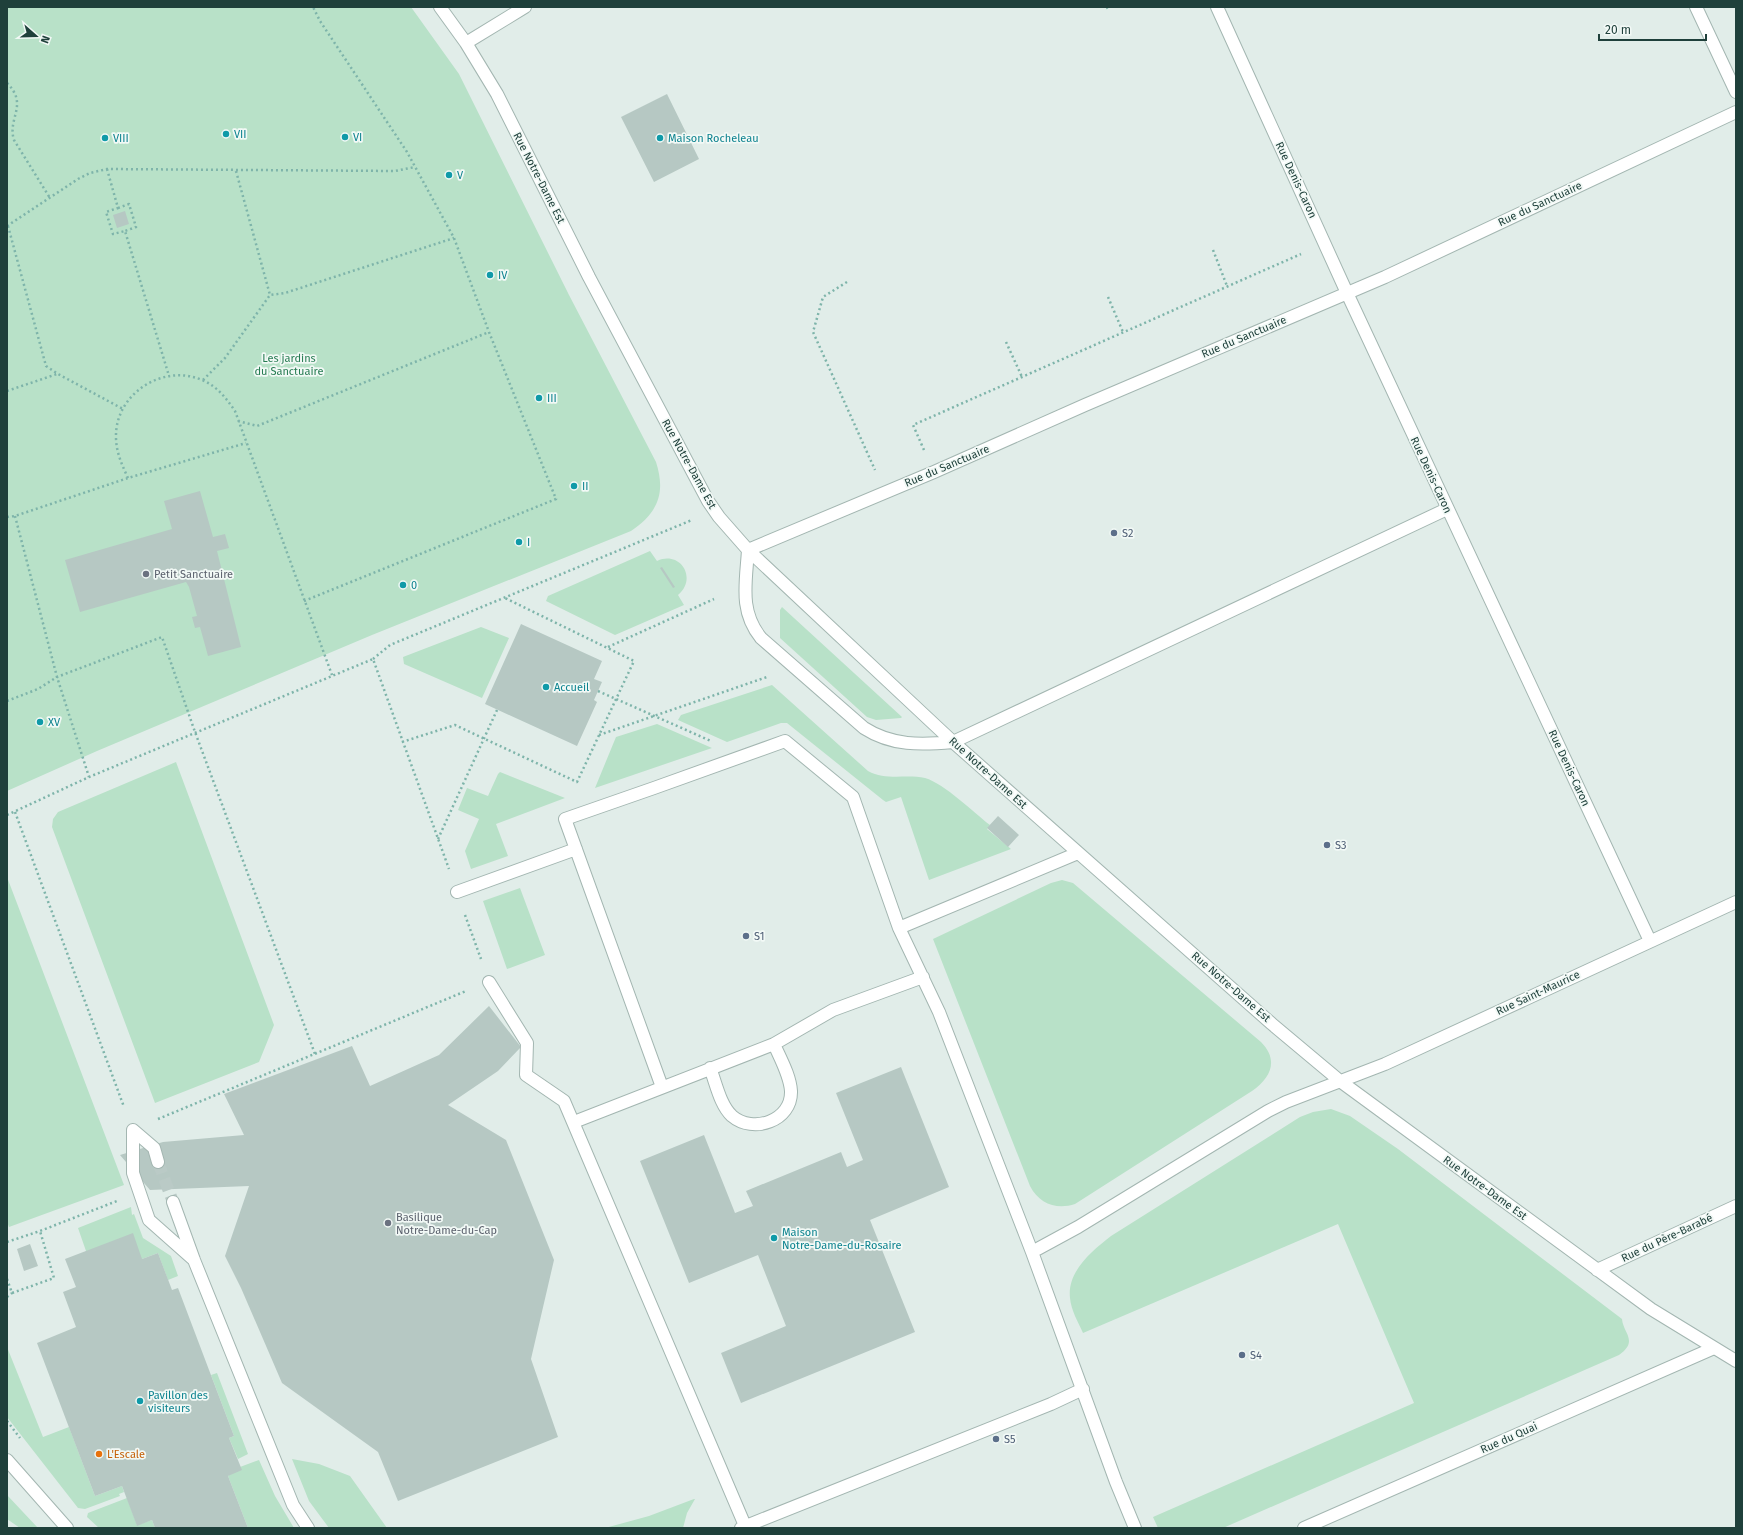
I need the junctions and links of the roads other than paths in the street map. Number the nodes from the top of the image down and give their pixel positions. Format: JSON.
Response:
{"nodes":[{"id":1,"x":440,"y":7,"type":"edge"},
{"id":2,"x":525,"y":7,"type":"edge"},
{"id":3,"x":1217,"y":7,"type":"edge"},
{"id":4,"x":1696,"y":7,"type":"edge"},
{"id":5,"x":466,"y":43,"type":"junction"},
{"id":6,"x":1736,"y":92,"type":"edge"},
{"id":7,"x":1736,"y":112,"type":"edge"},
{"id":8,"x":1347,"y":293,"type":"junction"},
{"id":9,"x":1447,"y":508,"type":"junction"},
{"id":10,"x":748,"y":550,"type":"junction"},
{"id":11,"x":953,"y":742,"type":"junction"},
{"id":12,"x":576,"y":849,"type":"junction"},
{"id":13,"x":1078,"y":853,"type":"junction"},
{"id":14,"x":457,"y":892,"type":"road end"},
{"id":15,"x":1736,"y":902,"type":"edge"},
{"id":16,"x":899,"y":928,"type":"junction"},
{"id":17,"x":1650,"y":941,"type":"junction"},
{"id":18,"x":923,"y":977,"type":"junction"},
{"id":19,"x":489,"y":982,"type":"road end"},
{"id":20,"x":774,"y":1044,"type":"junction"},
{"id":21,"x":710,"y":1068,"type":"junction"},
{"id":22,"x":1340,"y":1081,"type":"junction"},
{"id":23,"x":662,"y":1087,"type":"junction"},
{"id":24,"x":574,"y":1122,"type":"junction"},
{"id":25,"x":158,"y":1162,"type":"tunnel mouth"},
{"id":26,"x":173,"y":1202,"type":"tunnel mouth"},
{"id":27,"x":1736,"y":1206,"type":"edge"},
{"id":28,"x":1032,"y":1252,"type":"junction"},
{"id":29,"x":194,"y":1260,"type":"junction"},
{"id":30,"x":1597,"y":1270,"type":"junction"},
{"id":31,"x":1714,"y":1348,"type":"junction"},
{"id":32,"x":1736,"y":1361,"type":"edge"},
{"id":33,"x":1083,"y":1389,"type":"junction"},
{"id":34,"x":7,"y":1460,"type":"edge"},
{"id":35,"x":67,"y":1528,"type":"edge"},
{"id":36,"x":308,"y":1528,"type":"edge"},
{"id":37,"x":744,"y":1528,"type":"edge"},
{"id":38,"x":1135,"y":1528,"type":"edge"},
{"id":39,"x":1304,"y":1528,"type":"edge"}],
"edges":[{"from":1,"to":5,"type":"street","name":"Rue Notre-Dame Est"},
{"from":2,"to":5,"type":"street"},
{"from":3,"to":8,"type":"street","name":"Rue Denis-Caron"},
{"from":4,"to":6,"type":"street"},
{"from":5,"to":10,"type":"street","name":"Rue Notre-Dame Est"},
{"from":7,"to":8,"type":"street","name":"Rue du Sanctuaire"},
{"from":8,"to":9,"type":"street","name":"Rue Denis-Caron"},
{"from":8,"to":10,"type":"street","name":"Rue du Sanctuaire"},
{"from":9,"to":11,"type":"street"},
{"from":9,"to":17,"type":"street","name":"Rue Denis-Caron"},
{"from":10,"to":11,"type":"street","name":"Rue Notre-Dame Est"},
{"from":10,"to":11,"type":"street"},
{"from":11,"to":13,"type":"street","name":"Rue Notre-Dame Est"},
{"from":12,"to":14,"type":"street"},
{"from":12,"to":16,"type":"street"},
{"from":12,"to":23,"type":"street"},
{"from":13,"to":16,"type":"street"},
{"from":13,"to":22,"type":"street","name":"Rue Notre-Dame Est"},
{"from":15,"to":17,"type":"street","name":"Rue Saint-Maurice"},
{"from":16,"to":18,"type":"street"},
{"from":17,"to":22,"type":"street","name":"Rue Saint-Maurice"},
{"from":18,"to":20,"type":"street"},
{"from":18,"to":28,"type":"street"},
{"from":19,"to":24,"type":"street"},
{"from":20,"to":21,"type":"street"},
{"from":20,"to":21,"type":"street"},
{"from":21,"to":23,"type":"street"},
{"from":22,"to":28,"type":"street","name":"Rue Saint-Maurice"},
{"from":22,"to":30,"type":"street","name":"Rue Notre-Dame Est"},
{"from":23,"to":24,"type":"street"},
{"from":24,"to":37,"type":"street"},
{"from":25,"to":29,"type":"street"},
{"from":26,"to":29,"type":"street"},
{"from":27,"to":30,"type":"street","name":"Rue du Père-Barabé"},
{"from":28,"to":33,"type":"street"},
{"from":29,"to":36,"type":"street"},
{"from":30,"to":31,"type":"street","name":"Rue Notre-Dame Est"},
{"from":31,"to":32,"type":"street","name":"Rue Notre-Dame Est"},
{"from":31,"to":39,"type":"street","name":"Rue du Quai"},
{"from":33,"to":37,"type":"street"},
{"from":33,"to":38,"type":"street"},
{"from":34,"to":35,"type":"street"}]}
